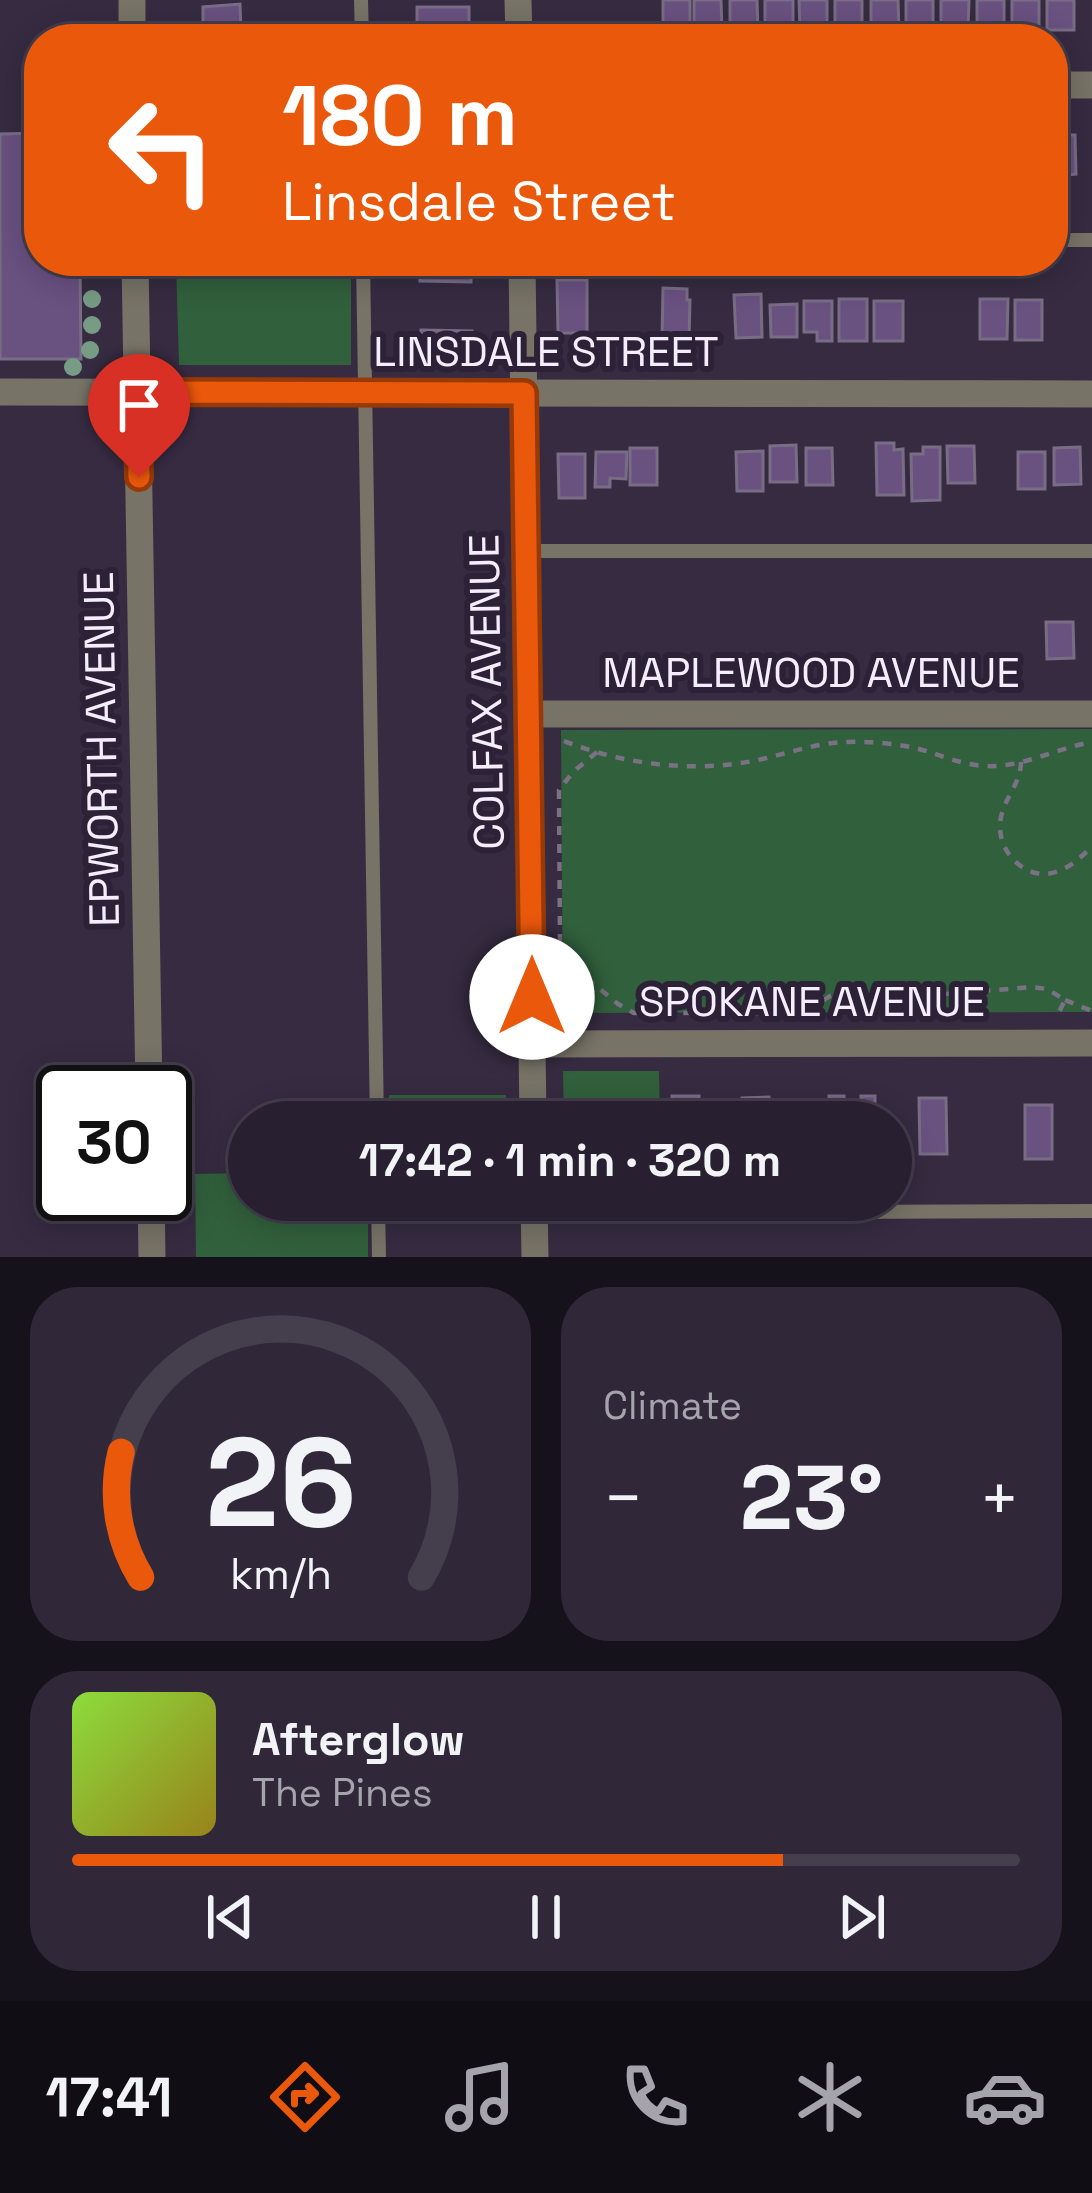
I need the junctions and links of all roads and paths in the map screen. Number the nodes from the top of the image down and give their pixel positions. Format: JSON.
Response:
{"nodes":[{"id":1,"x":135,"y":276,"type":"edge"},
{"id":2,"x":363,"y":276,"type":"edge"},
{"id":3,"x":521,"y":276,"type":"edge"},
{"id":4,"x":0,"y":392,"type":"edge"},
{"id":5,"x":137,"y":392,"type":"junction"},
{"id":6,"x":364,"y":393,"type":"junction"},
{"id":7,"x":524,"y":393,"type":"junction"},
{"id":8,"x":1092,"y":394,"type":"edge"},
{"id":9,"x":526,"y":550,"type":"junction"},
{"id":10,"x":1092,"y":550,"type":"edge"},
{"id":11,"x":530,"y":714,"type":"junction"},
{"id":12,"x":1092,"y":714,"type":"edge"},
{"id":13,"x":558,"y":738,"type":"dead end"},
{"id":14,"x":1092,"y":742,"type":"edge"},
{"id":15,"x":597,"y":752,"type":"junction"},
{"id":16,"x":1021,"y":762,"type":"junction"},
{"id":17,"x":1092,"y":846,"type":"edge"},
{"id":18,"x":1065,"y":1000,"type":"junction"},
{"id":19,"x":1092,"y":1011,"type":"edge"},
{"id":20,"x":1058,"y":1012,"type":"dead end"},
{"id":21,"x":1092,"y":1042,"type":"edge"},
{"id":22,"x":532,"y":1044,"type":"junction"},
{"id":23,"x":149,"y":1065,"type":"edge"},
{"id":24,"x":377,"y":1101,"type":"edge"},
{"id":25,"x":533,"y":1101,"type":"edge"},
{"id":26,"x":912,"y":1209,"type":"edge"},
{"id":27,"x":1092,"y":1211,"type":"edge"},
{"id":28,"x":151,"y":1221,"type":"edge"},
{"id":29,"x":378,"y":1221,"type":"edge"},
{"id":30,"x":534,"y":1221,"type":"edge"},
{"id":31,"x":152,"y":1257,"type":"edge"},
{"id":32,"x":379,"y":1257,"type":"edge"},
{"id":33,"x":535,"y":1257,"type":"edge"}],
"edges":[{"from":1,"to":5,"type":"street","name":"EPWORTH AVENUE"},
{"from":2,"to":6,"type":"lane"},
{"from":3,"to":7,"type":"street","name":"COLFAX AVENUE"},
{"from":4,"to":5,"type":"street","name":"LINSDALE STREET"},
{"from":5,"to":6,"type":"street","name":"LINSDALE STREET"},
{"from":5,"to":23,"type":"street","name":"EPWORTH AVENUE"},
{"from":6,"to":7,"type":"street","name":"LINSDALE STREET"},
{"from":6,"to":24,"type":"lane"},
{"from":7,"to":8,"type":"street","name":"LINSDALE STREET"},
{"from":7,"to":9,"type":"street","name":"COLFAX AVENUE"},
{"from":9,"to":10,"type":"lane"},
{"from":9,"to":11,"type":"street","name":"COLFAX AVENUE"},
{"from":11,"to":12,"type":"street","name":"MAPLEWOOD AVENUE"},
{"from":11,"to":22,"type":"street","name":"COLFAX AVENUE"},
{"from":13,"to":15,"type":"path"},
{"from":14,"to":16,"type":"path"},
{"from":15,"to":16,"type":"path"},
{"from":15,"to":18,"type":"path"},
{"from":16,"to":17,"type":"path"},
{"from":18,"to":19,"type":"path"},
{"from":18,"to":20,"type":"path"},
{"from":21,"to":22,"type":"street","name":"SPOKANE AVENUE"},
{"from":22,"to":25,"type":"street","name":"COLFAX AVENUE"},
{"from":26,"to":27,"type":"lane"},
{"from":28,"to":31,"type":"street"},
{"from":29,"to":32,"type":"lane"},
{"from":30,"to":33,"type":"street"}]}
